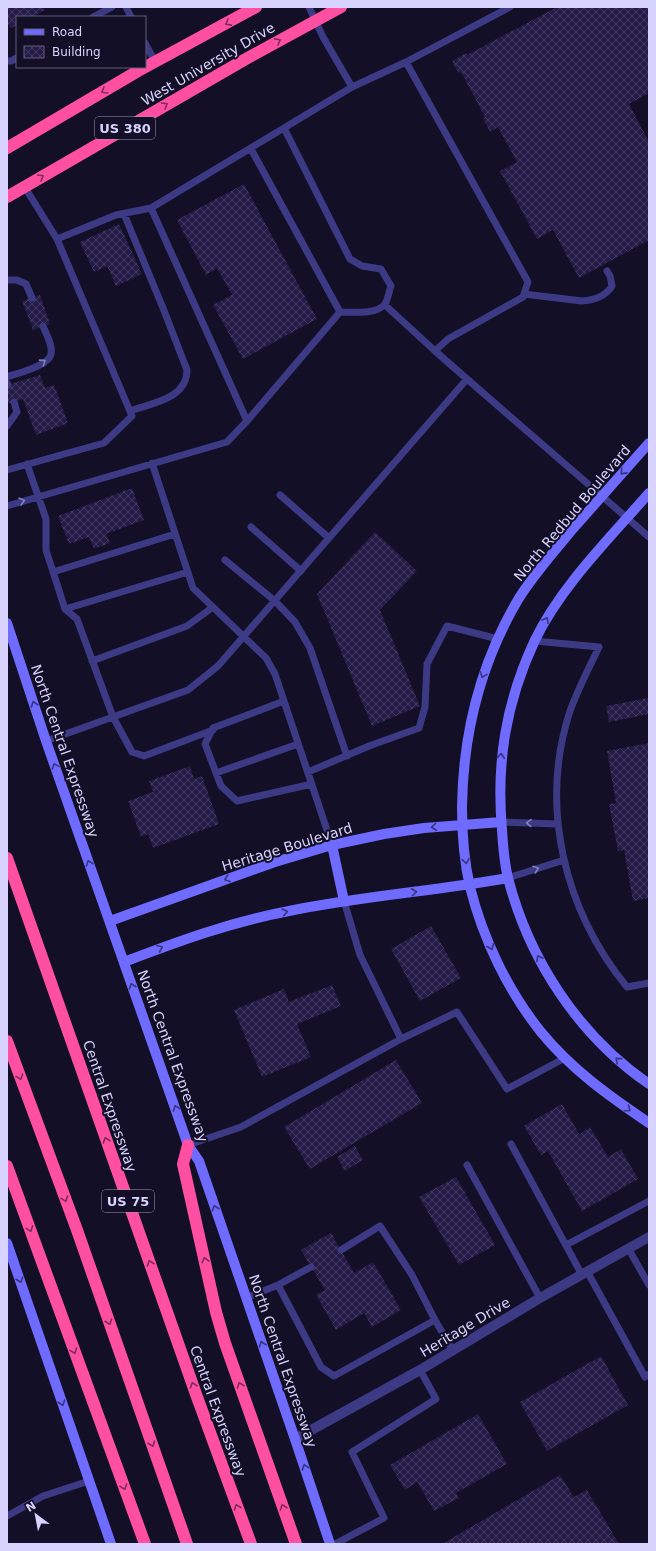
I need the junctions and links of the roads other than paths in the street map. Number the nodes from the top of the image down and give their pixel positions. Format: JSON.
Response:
{"nodes":[{"id":1,"x":112,"y":7,"type":"edge"},
{"id":2,"x":126,"y":7,"type":"edge"},
{"id":3,"x":256,"y":7,"type":"edge"},
{"id":4,"x":309,"y":7,"type":"edge"},
{"id":5,"x":341,"y":7,"type":"edge"},
{"id":6,"x":510,"y":7,"type":"edge"},
{"id":7,"x":95,"y":16,"type":"edge"},
{"id":8,"x":130,"y":16,"type":"edge"},
{"id":9,"x":316,"y":21,"type":"junction"},
{"id":10,"x":146,"y":45,"type":"edge"},
{"id":11,"x":155,"y":62,"type":"junction"},
{"id":12,"x":406,"y":62,"type":"junction"},
{"id":13,"x":146,"y":67,"type":"edge"},
{"id":14,"x":145,"y":68,"type":"edge"},
{"id":15,"x":352,"y":87,"type":"junction"},
{"id":16,"x":284,"y":128,"type":"junction"},
{"id":17,"x":7,"y":148,"type":"edge"},
{"id":18,"x":251,"y":149,"type":"junction"},
{"id":19,"x":24,"y":186,"type":"junction"},
{"id":20,"x":7,"y":197,"type":"edge"},
{"id":21,"x":151,"y":208,"type":"junction"},
{"id":22,"x":124,"y":214,"type":"junction"},
{"id":23,"x":57,"y":239,"type":"junction"},
{"id":24,"x":607,"y":271,"type":"dead end"},
{"id":25,"x":7,"y":280,"type":"edge"},
{"id":26,"x":524,"y":294,"type":"junction"},
{"id":27,"x":32,"y":298,"type":"dead end"},
{"id":28,"x":385,"y":305,"type":"junction"},
{"id":29,"x":340,"y":312,"type":"junction"},
{"id":30,"x":43,"y":326,"type":"dead end"},
{"id":31,"x":435,"y":351,"type":"junction"},
{"id":32,"x":7,"y":377,"type":"edge"},
{"id":33,"x":467,"y":379,"type":"junction"},
{"id":34,"x":14,"y":402,"type":"dead end"},
{"id":35,"x":130,"y":411,"type":"junction"},
{"id":36,"x":247,"y":421,"type":"junction"},
{"id":37,"x":7,"y":426,"type":"edge"},
{"id":38,"x":649,"y":443,"type":"edge"},
{"id":39,"x":152,"y":463,"type":"junction"},
{"id":40,"x":27,"y":464,"type":"junction"},
{"id":41,"x":7,"y":470,"type":"edge"},
{"id":42,"x":649,"y":493,"type":"edge"},
{"id":43,"x":280,"y":495,"type":"dead end"},
{"id":44,"x":38,"y":497,"type":"junction"},
{"id":45,"x":601,"y":497,"type":"junction"},
{"id":46,"x":7,"y":506,"type":"edge"},
{"id":47,"x":627,"y":519,"type":"junction"},
{"id":48,"x":251,"y":527,"type":"dead end"},
{"id":49,"x":176,"y":534,"type":"junction"},
{"id":50,"x":329,"y":538,"type":"junction"},
{"id":51,"x":649,"y":538,"type":"edge"},
{"id":52,"x":225,"y":560,"type":"dead end"},
{"id":53,"x":300,"y":571,"type":"junction"},
{"id":54,"x":53,"y":572,"type":"junction"},
{"id":55,"x":188,"y":572,"type":"junction"},
{"id":56,"x":275,"y":601,"type":"junction"},
{"id":57,"x":213,"y":607,"type":"junction"},
{"id":58,"x":65,"y":608,"type":"junction"},
{"id":59,"x":7,"y":623,"type":"edge"},
{"id":60,"x":244,"y":637,"type":"junction"},
{"id":61,"x":498,"y":639,"type":"junction"},
{"id":62,"x":535,"y":641,"type":"junction"},
{"id":63,"x":92,"y":661,"type":"junction"},
{"id":64,"x":284,"y":701,"type":"junction"},
{"id":65,"x":113,"y":717,"type":"junction"},
{"id":66,"x":212,"y":730,"type":"junction"},
{"id":67,"x":46,"y":741,"type":"junction"},
{"id":68,"x":298,"y":744,"type":"junction"},
{"id":69,"x":347,"y":756,"type":"junction"},
{"id":70,"x":308,"y":772,"type":"junction"},
{"id":71,"x":216,"y":773,"type":"junction"},
{"id":72,"x":312,"y":784,"type":"junction"},
{"id":73,"x":501,"y":822,"type":"junction"},
{"id":74,"x":462,"y":824,"type":"junction"},
{"id":75,"x":557,"y":824,"type":"junction"},
{"id":76,"x":332,"y":845,"type":"junction"},
{"id":77,"x":7,"y":858,"type":"edge"},
{"id":78,"x":564,"y":860,"type":"junction"},
{"id":79,"x":508,"y":878,"type":"junction"},
{"id":80,"x":470,"y":885,"type":"junction"},
{"id":81,"x":344,"y":901,"type":"junction"},
{"id":82,"x":110,"y":921,"type":"junction"},
{"id":83,"x":124,"y":962,"type":"junction"},
{"id":84,"x":649,"y":983,"type":"edge"},
{"id":85,"x":401,"y":1039,"type":"junction"},
{"id":86,"x":7,"y":1041,"type":"edge"},
{"id":87,"x":565,"y":1058,"type":"junction"},
{"id":88,"x":649,"y":1084,"type":"edge"},
{"id":89,"x":649,"y":1123,"type":"edge"},
{"id":90,"x":511,"y":1144,"type":"dead end"},
{"id":91,"x":188,"y":1145,"type":"junction"},
{"id":92,"x":467,"y":1165,"type":"dead end"},
{"id":93,"x":7,"y":1166,"type":"edge"},
{"id":94,"x":649,"y":1201,"type":"edge"},
{"id":95,"x":649,"y":1237,"type":"edge"},
{"id":96,"x":7,"y":1243,"type":"edge"},
{"id":97,"x":566,"y":1245,"type":"junction"},
{"id":98,"x":628,"y":1248,"type":"junction"},
{"id":99,"x":341,"y":1250,"type":"dead end"},
{"id":100,"x":9,"y":1257,"type":"edge"},
{"id":101,"x":311,"y":1267,"type":"dead end"},
{"id":102,"x":585,"y":1273,"type":"junction"},
{"id":103,"x":649,"y":1285,"type":"edge"},
{"id":104,"x":278,"y":1286,"type":"junction"},
{"id":105,"x":246,"y":1298,"type":"junction"},
{"id":106,"x":540,"y":1298,"type":"junction"},
{"id":107,"x":434,"y":1320,"type":"junction"},
{"id":108,"x":453,"y":1351,"type":"junction"},
{"id":109,"x":420,"y":1370,"type":"junction"},
{"id":110,"x":649,"y":1374,"type":"edge"},
{"id":111,"x":295,"y":1439,"type":"junction"},
{"id":112,"x":89,"y":1481,"type":"junction"},
{"id":113,"x":7,"y":1516,"type":"edge"},
{"id":114,"x":111,"y":1544,"type":"edge"},
{"id":115,"x":145,"y":1544,"type":"edge"},
{"id":116,"x":187,"y":1544,"type":"edge"},
{"id":117,"x":250,"y":1544,"type":"edge"},
{"id":118,"x":296,"y":1544,"type":"edge"},
{"id":119,"x":330,"y":1544,"type":"edge"},
{"id":120,"x":335,"y":1544,"type":"edge"}],
"edges":[{"from":1,"to":7,"type":"lane"},
{"from":2,"to":8,"type":"lane"},
{"from":3,"to":11,"type":"highway","name":"West University Drive","number":"US 380","one_way":true},
{"from":4,"to":9,"type":"lane"},
{"from":5,"to":9,"type":"highway","name":"West University Drive","number":"US 380"},
{"from":6,"to":12,"type":"lane"},
{"from":9,"to":15,"type":"lane"},
{"from":19,"to":9,"type":"highway","name":"West University Drive","number":"US 380","one_way":true},
{"from":10,"to":11,"type":"lane"},
{"from":11,"to":13,"type":"highway","name":"West University Drive","number":"US 380","one_way":true},
{"from":12,"to":15,"type":"lane"},
{"from":12,"to":26,"type":"lane"},
{"from":14,"to":17,"type":"highway","name":"West University Drive","number":"US 380","one_way":true},
{"from":15,"to":16,"type":"lane"},
{"from":16,"to":18,"type":"lane"},
{"from":16,"to":28,"type":"lane"},
{"from":18,"to":21,"type":"lane"},
{"from":18,"to":29,"type":"lane"},
{"from":19,"to":20,"type":"highway","name":"West University Drive","number":"US 380"},
{"from":19,"to":23,"type":"lane"},
{"from":21,"to":22,"type":"lane"},
{"from":21,"to":36,"type":"lane"},
{"from":22,"to":23,"type":"lane"},
{"from":22,"to":35,"type":"lane"},
{"from":23,"to":35,"type":"lane"},
{"from":24,"to":26,"type":"lane"},
{"from":25,"to":27,"type":"lane"},
{"from":26,"to":31,"type":"lane"},
{"from":28,"to":29,"type":"lane"},
{"from":28,"to":31,"type":"lane"},
{"from":29,"to":36,"type":"lane"},
{"from":32,"to":30,"type":"lane","one_way":true},
{"from":31,"to":33,"type":"lane"},
{"from":33,"to":45,"type":"lane"},
{"from":33,"to":50,"type":"lane"},
{"from":34,"to":37,"type":"lane"},
{"from":35,"to":40,"type":"lane"},
{"from":36,"to":39,"type":"lane"},
{"from":38,"to":45,"type":"street","name":"North Redbud Boulevard","one_way":true},
{"from":39,"to":44,"type":"lane"},
{"from":39,"to":49,"type":"lane"},
{"from":40,"to":41,"type":"lane"},
{"from":40,"to":44,"type":"lane"},
{"from":42,"to":47,"type":"street"},
{"from":43,"to":50,"type":"lane"},
{"from":46,"to":44,"type":"lane","one_way":true},
{"from":44,"to":54,"type":"lane"},
{"from":45,"to":47,"type":"lane"},
{"from":45,"to":61,"type":"street","name":"North Redbud Boulevard"},
{"from":47,"to":51,"type":"lane"},
{"from":62,"to":47,"type":"street","one_way":true},
{"from":48,"to":53,"type":"lane"},
{"from":49,"to":54,"type":"lane"},
{"from":49,"to":55,"type":"lane"},
{"from":50,"to":53,"type":"lane"},
{"from":52,"to":56,"type":"lane"},
{"from":53,"to":56,"type":"lane"},
{"from":54,"to":58,"type":"lane"},
{"from":55,"to":57,"type":"lane"},
{"from":55,"to":58,"type":"lane"},
{"from":56,"to":60,"type":"lane"},
{"from":56,"to":69,"type":"lane"},
{"from":57,"to":60,"type":"lane"},
{"from":57,"to":63,"type":"lane"},
{"from":58,"to":63,"type":"lane"},
{"from":67,"to":59,"type":"street","name":"North Central Expressway","one_way":true},
{"from":60,"to":64,"type":"lane"},
{"from":60,"to":65,"type":"lane"},
{"from":61,"to":69,"type":"lane"},
{"from":61,"to":74,"type":"street","name":"North Redbud Boulevard","one_way":true},
{"from":73,"to":62,"type":"street","one_way":true},
{"from":62,"to":75,"type":"lane"},
{"from":63,"to":65,"type":"lane"},
{"from":64,"to":66,"type":"lane"},
{"from":64,"to":68,"type":"lane"},
{"from":65,"to":66,"type":"lane"},
{"from":65,"to":67,"type":"lane"},
{"from":66,"to":71,"type":"lane"},
{"from":82,"to":67,"type":"street","name":"North Central Expressway","one_way":true},
{"from":68,"to":70,"type":"lane"},
{"from":68,"to":71,"type":"lane"},
{"from":69,"to":70,"type":"lane"},
{"from":70,"to":72,"type":"lane"},
{"from":71,"to":72,"type":"lane"},
{"from":72,"to":76,"type":"lane"},
{"from":73,"to":74,"type":"street","name":"Heritage Boulevard"},
{"from":75,"to":73,"type":"lane","one_way":true},
{"from":73,"to":79,"type":"street"},
{"from":74,"to":76,"type":"street","name":"Heritage Boulevard","one_way":true},
{"from":74,"to":80,"type":"street","name":"North Redbud Boulevard","one_way":true},
{"from":75,"to":78,"type":"lane"},
{"from":76,"to":81,"type":"street"},
{"from":76,"to":82,"type":"street","name":"Heritage Boulevard","one_way":true},
{"from":117,"to":77,"type":"highway","name":"Central Expressway","number":"US 75","one_way":true},
{"from":79,"to":78,"type":"lane","one_way":true},
{"from":78,"to":84,"type":"lane"},
{"from":79,"to":80,"type":"street"},
{"from":88,"to":79,"type":"street","one_way":true},
{"from":81,"to":80,"type":"street","one_way":true},
{"from":80,"to":87,"type":"street","name":"North Redbud Boulevard","one_way":true},
{"from":83,"to":81,"type":"street","one_way":true},
{"from":81,"to":85,"type":"lane"},
{"from":82,"to":83,"type":"street","name":"North Central Expressway"},
{"from":91,"to":83,"type":"street","name":"North Central Expressway","one_way":true},
{"from":85,"to":87,"type":"lane"},
{"from":85,"to":91,"type":"lane"},
{"from":86,"to":116,"type":"highway","one_way":true},
{"from":87,"to":89,"type":"street","name":"North Redbud Boulevard","one_way":true},
{"from":90,"to":97,"type":"lane"},
{"from":105,"to":91,"type":"street","name":"North Central Expressway","one_way":true},
{"from":118,"to":91,"type":"highway","one_way":true},
{"from":92,"to":106,"type":"lane"},
{"from":93,"to":115,"type":"highway","one_way":true},
{"from":94,"to":97,"type":"lane"},
{"from":95,"to":98,"type":"street","name":"Heritage Drive"},
{"from":96,"to":100,"type":"street"},
{"from":97,"to":102,"type":"lane"},
{"from":98,"to":102,"type":"street","name":"Heritage Drive"},
{"from":98,"to":103,"type":"lane"},
{"from":99,"to":107,"type":"lane"},
{"from":100,"to":112,"type":"street","one_way":true},
{"from":101,"to":104,"type":"lane"},
{"from":102,"to":106,"type":"street","name":"Heritage Drive"},
{"from":102,"to":110,"type":"lane"},
{"from":104,"to":105,"type":"lane"},
{"from":104,"to":107,"type":"lane"},
{"from":111,"to":105,"type":"street","name":"North Central Expressway","one_way":true},
{"from":106,"to":108,"type":"street","name":"Heritage Drive"},
{"from":107,"to":108,"type":"lane"},
{"from":108,"to":109,"type":"street","name":"Heritage Drive"},
{"from":109,"to":111,"type":"street","name":"Heritage Drive"},
{"from":109,"to":120,"type":"lane"},
{"from":119,"to":111,"type":"street","name":"North Central Expressway","one_way":true},
{"from":112,"to":113,"type":"lane"},
{"from":112,"to":114,"type":"street"}]}
